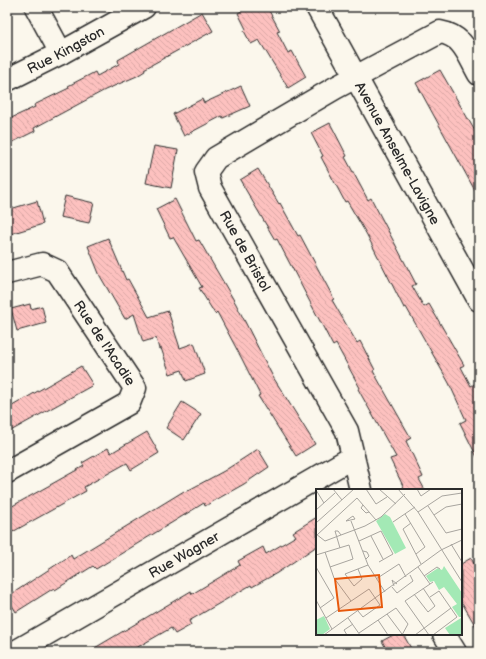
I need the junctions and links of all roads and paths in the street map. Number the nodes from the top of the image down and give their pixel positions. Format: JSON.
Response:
{"nodes":[{"id":1,"x":36,"y":7,"type":"edge"},
{"id":2,"x":144,"y":7,"type":"edge"},
{"id":3,"x":317,"y":7,"type":"edge"},
{"id":4,"x":61,"y":53,"type":"junction"},
{"id":5,"x":479,"y":74,"type":"edge"},
{"id":6,"x":355,"y":77,"type":"junction"},
{"id":7,"x":7,"y":80,"type":"edge"},
{"id":8,"x":7,"y":273,"type":"edge"},
{"id":9,"x":479,"y":300,"type":"edge"},
{"id":10,"x":353,"y":457,"type":"junction"},
{"id":11,"x":7,"y":472,"type":"edge"},
{"id":12,"x":361,"y":489,"type":"edge"},
{"id":13,"x":445,"y":635,"type":"edge"},
{"id":14,"x":15,"y":652,"type":"edge"},
{"id":15,"x":455,"y":652,"type":"edge"}],
"edges":[{"from":1,"to":4,"type":"street"},
{"from":2,"to":4,"type":"street","name":"Rue Kingston"},
{"from":3,"to":6,"type":"street","name":"Avenue Anselme-Lavigne"},
{"from":4,"to":7,"type":"street","name":"Rue Kingston"},
{"from":5,"to":6,"type":"street","name":"Rue de Bristol"},
{"from":6,"to":9,"type":"street","name":"Avenue Anselme-Lavigne"},
{"from":6,"to":10,"type":"street","name":"Rue de Bristol"},
{"from":8,"to":11,"type":"street","name":"Rue de l'Acadie"},
{"from":10,"to":12,"type":"street","name":"Rue de Bristol"},
{"from":10,"to":14,"type":"street","name":"Rue Wagner"},
{"from":13,"to":15,"type":"street"}]}
